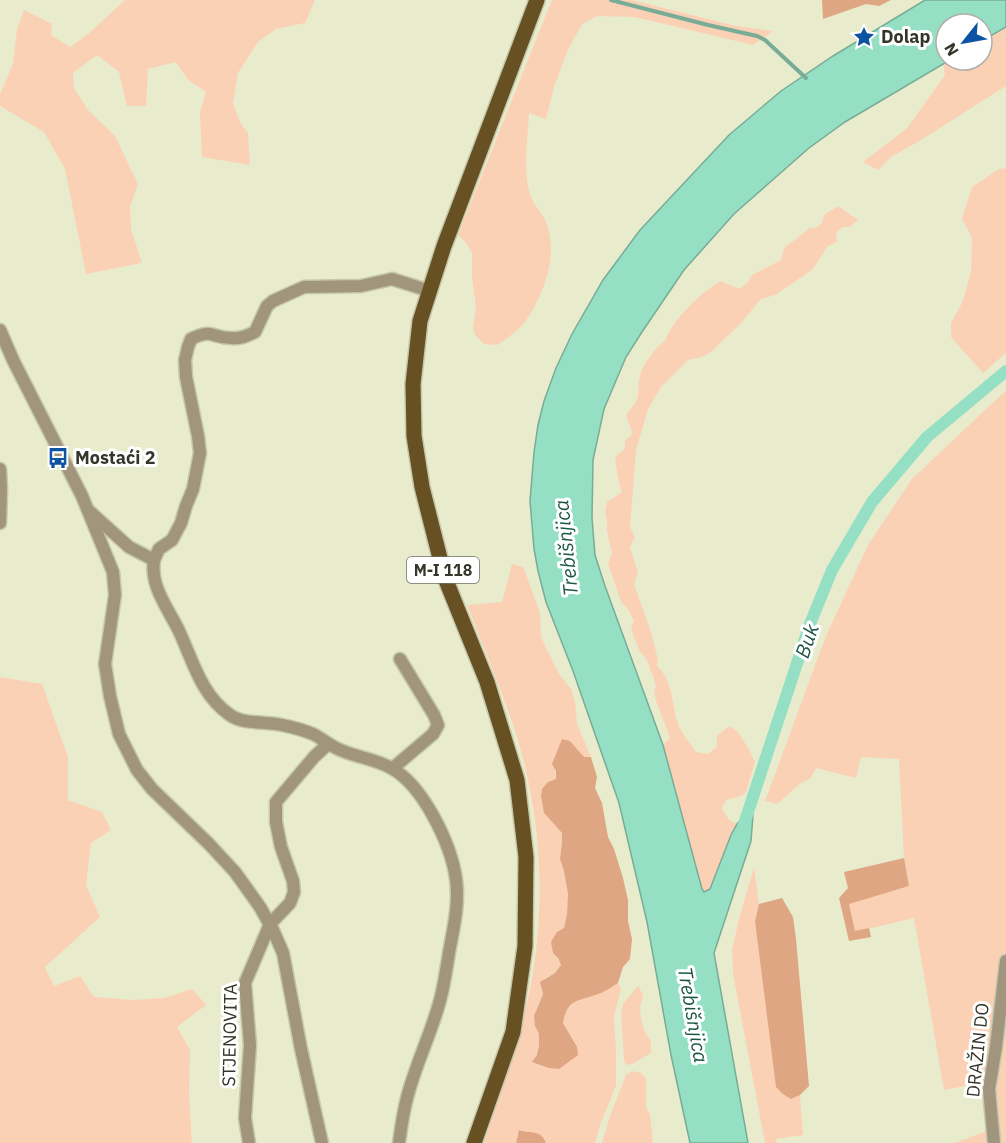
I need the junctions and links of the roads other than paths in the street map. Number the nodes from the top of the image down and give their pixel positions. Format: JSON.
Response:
{"nodes":[{"id":1,"x":537,"y":0,"type":"edge"},
{"id":2,"x":430,"y":291,"type":"junction"},
{"id":3,"x":0,"y":336,"type":"edge"},
{"id":4,"x":0,"y":469,"type":"edge"},
{"id":5,"x":87,"y":510,"type":"junction"},
{"id":6,"x":0,"y":523,"type":"edge"},
{"id":7,"x":154,"y":560,"type":"junction"},
{"id":8,"x":400,"y":659,"type":"dead end"},
{"id":9,"x":328,"y":744,"type":"junction"},
{"id":10,"x":393,"y":768,"type":"junction"},
{"id":11,"x":270,"y":924,"type":"junction"},
{"id":12,"x":1006,"y":961,"type":"edge"},
{"id":13,"x":249,"y":1143,"type":"edge"},
{"id":14,"x":322,"y":1143,"type":"edge"},
{"id":15,"x":399,"y":1143,"type":"edge"},
{"id":16,"x":474,"y":1143,"type":"edge"},
{"id":17,"x":993,"y":1143,"type":"edge"}],
"edges":[{"from":1,"to":2,"type":"main road","number":"M-I 118"},
{"from":2,"to":7,"type":"street"},
{"from":2,"to":16,"type":"main road","number":"M-I 118"},
{"from":3,"to":5,"type":"street"},
{"from":4,"to":6,"type":"street"},
{"from":5,"to":7,"type":"street"},
{"from":5,"to":11,"type":"street"},
{"from":7,"to":9,"type":"street"},
{"from":8,"to":10,"type":"street"},
{"from":9,"to":10,"type":"street"},
{"from":9,"to":11,"type":"street","name":"STJENOVITA"},
{"from":10,"to":15,"type":"street"},
{"from":11,"to":13,"type":"street","name":"STJENOVITA"},
{"from":11,"to":14,"type":"street"},
{"from":12,"to":17,"type":"street","name":"DRAŽIN DO"}]}
